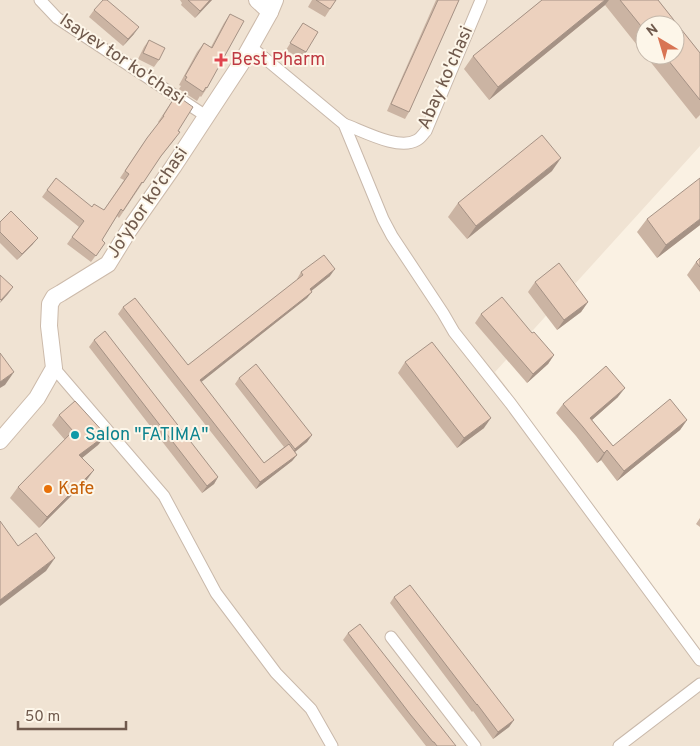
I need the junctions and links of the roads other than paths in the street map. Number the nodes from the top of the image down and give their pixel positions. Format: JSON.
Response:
{"nodes":[{"id":1,"x":40,"y":0,"type":"edge"},
{"id":2,"x":257,"y":0,"type":"edge"},
{"id":3,"x":481,"y":0,"type":"edge"},
{"id":4,"x":272,"y":6,"type":"edge"},
{"id":5,"x":250,"y":46,"type":"junction"},
{"id":6,"x":206,"y":116,"type":"junction"},
{"id":7,"x":344,"y":124,"type":"junction"},
{"id":8,"x":54,"y":368,"type":"junction"},
{"id":9,"x":0,"y":441,"type":"edge"},
{"id":10,"x":391,"y":637,"type":"dead end"},
{"id":11,"x":700,"y":660,"type":"edge"},
{"id":12,"x":700,"y":684,"type":"edge"},
{"id":13,"x":332,"y":746,"type":"edge"},
{"id":14,"x":475,"y":746,"type":"edge"},
{"id":15,"x":620,"y":746,"type":"edge"}],
"edges":[{"from":1,"to":6,"type":"street","name":"Isayev tor ko'chasi"},
{"from":2,"to":4,"type":"street"},
{"from":3,"to":7,"type":"street","name":"Abay ko'chasi"},
{"from":4,"to":5,"type":"street","name":"Jo'ybor ko'chasi"},
{"from":5,"to":6,"type":"street","name":"Jo'ybor ko'chasi"},
{"from":5,"to":7,"type":"street"},
{"from":6,"to":8,"type":"street","name":"Jo'ybor ko'chasi"},
{"from":7,"to":11,"type":"street"},
{"from":8,"to":9,"type":"street"},
{"from":8,"to":13,"type":"street"},
{"from":10,"to":14,"type":"street"},
{"from":12,"to":15,"type":"street"}]}
